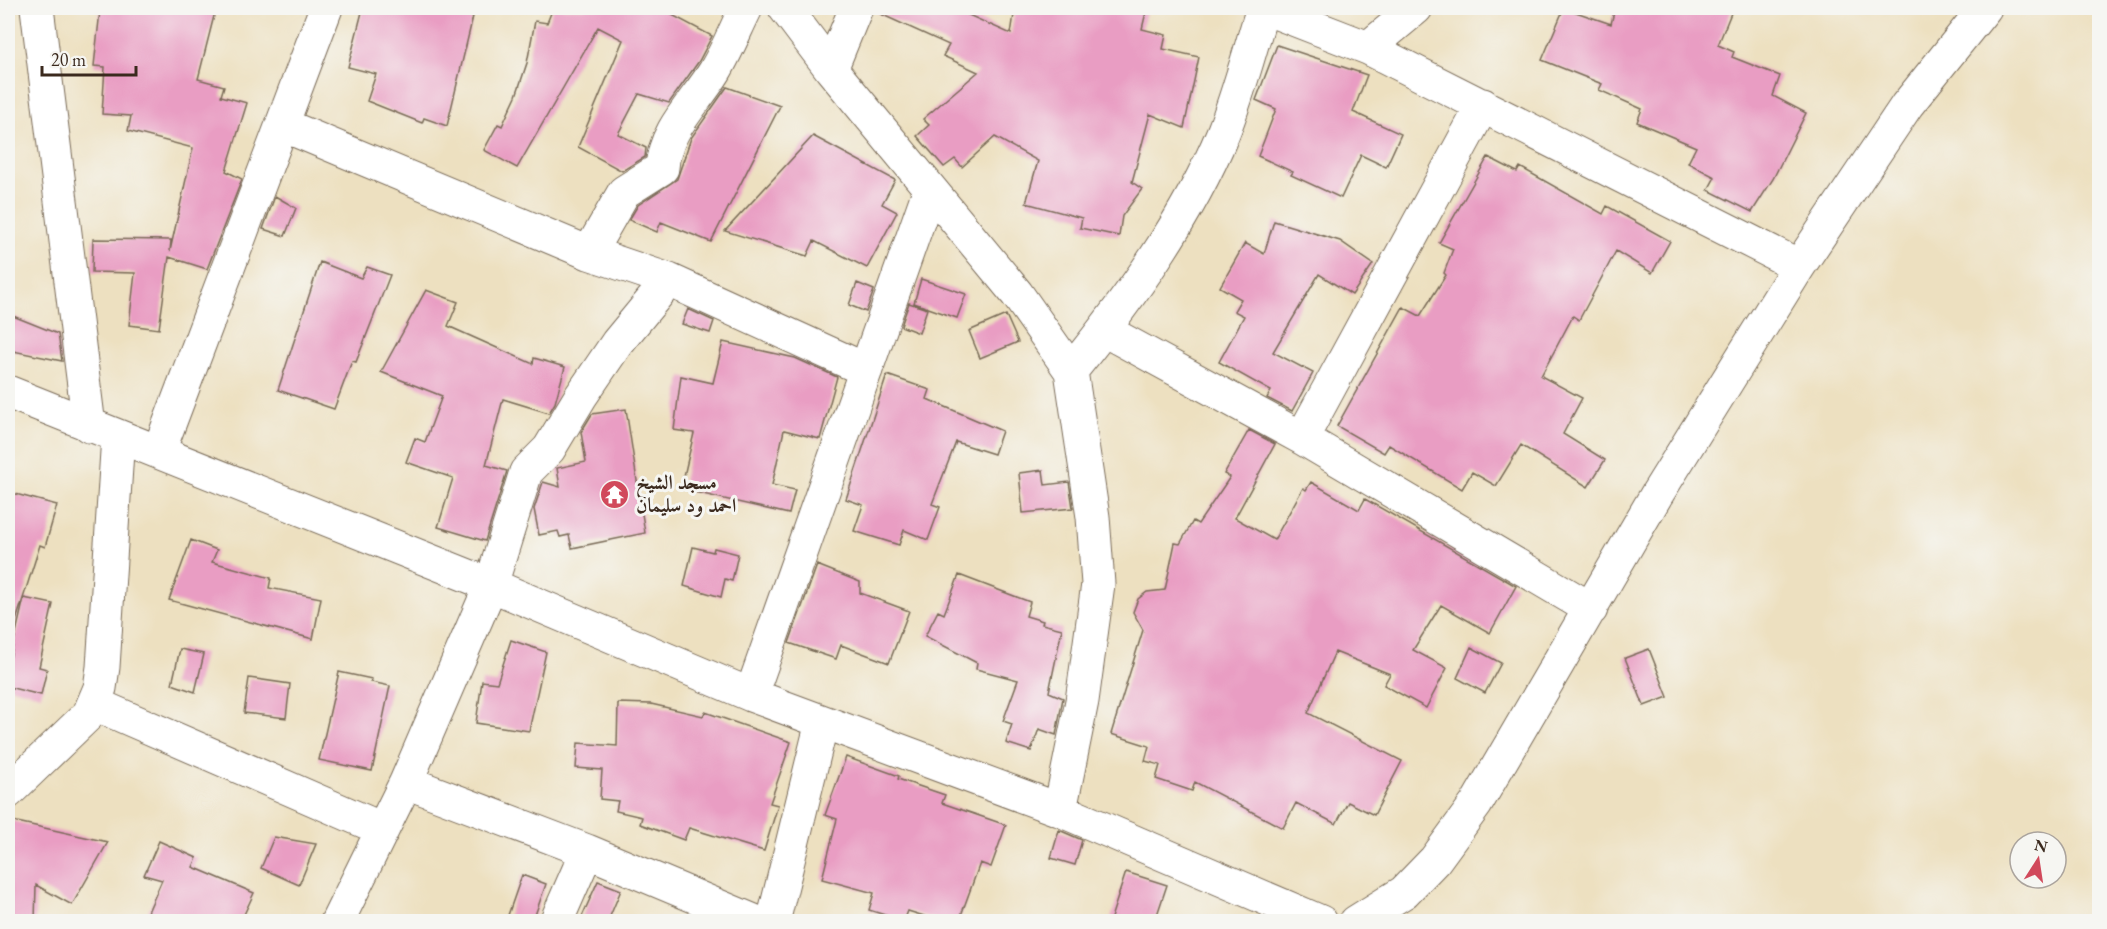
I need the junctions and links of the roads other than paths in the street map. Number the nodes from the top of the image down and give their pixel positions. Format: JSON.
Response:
{"nodes":[{"id":1,"x":37,"y":8,"type":"edge"},
{"id":2,"x":326,"y":8,"type":"edge"},
{"id":3,"x":746,"y":8,"type":"edge"},
{"id":4,"x":785,"y":8,"type":"edge"},
{"id":5,"x":856,"y":8,"type":"edge"},
{"id":6,"x":1264,"y":8,"type":"edge"},
{"id":7,"x":1416,"y":8,"type":"edge"},
{"id":8,"x":1985,"y":8,"type":"edge"},
{"id":9,"x":1368,"y":48,"type":"junction"},
{"id":10,"x":831,"y":69,"type":"junction"},
{"id":11,"x":1483,"y":105,"type":"junction"},
{"id":12,"x":283,"y":125,"type":"junction"},
{"id":13,"x":929,"y":191,"type":"junction"},
{"id":14,"x":589,"y":253,"type":"junction"},
{"id":15,"x":1798,"y":266,"type":"junction"},
{"id":16,"x":669,"y":280,"type":"junction"},
{"id":17,"x":1104,"y":330,"type":"junction"},
{"id":18,"x":866,"y":370,"type":"junction"},
{"id":19,"x":1071,"y":371,"type":"junction"},
{"id":20,"x":8,"y":392,"type":"edge"},
{"id":21,"x":104,"y":431,"type":"junction"},
{"id":22,"x":1302,"y":438,"type":"junction"},
{"id":23,"x":159,"y":451,"type":"junction"},
{"id":24,"x":491,"y":585,"type":"junction"},
{"id":25,"x":1591,"y":609,"type":"junction"},
{"id":26,"x":751,"y":695,"type":"junction"},
{"id":27,"x":95,"y":704,"type":"junction"},
{"id":28,"x":822,"y":722,"type":"junction"},
{"id":29,"x":406,"y":782,"type":"junction"},
{"id":30,"x":8,"y":792,"type":"edge"},
{"id":31,"x":1060,"y":810,"type":"junction"},
{"id":32,"x":382,"y":829,"type":"junction"},
{"id":33,"x":586,"y":851,"type":"junction"},
{"id":34,"x":337,"y":921,"type":"edge"},
{"id":35,"x":556,"y":921,"type":"edge"},
{"id":36,"x":756,"y":921,"type":"edge"},
{"id":37,"x":773,"y":921,"type":"edge"},
{"id":38,"x":1321,"y":921,"type":"edge"},
{"id":39,"x":1356,"y":921,"type":"edge"}],
"edges":[{"from":1,"to":21,"type":"street"},
{"from":2,"to":12,"type":"street"},
{"from":3,"to":14,"type":"street"},
{"from":4,"to":10,"type":"street"},
{"from":5,"to":10,"type":"street"},
{"from":6,"to":9,"type":"street"},
{"from":6,"to":17,"type":"street"},
{"from":7,"to":9,"type":"street"},
{"from":8,"to":15,"type":"street"},
{"from":9,"to":11,"type":"street"},
{"from":10,"to":13,"type":"street"},
{"from":11,"to":15,"type":"street"},
{"from":11,"to":22,"type":"street"},
{"from":12,"to":14,"type":"street"},
{"from":12,"to":23,"type":"street"},
{"from":13,"to":18,"type":"street"},
{"from":13,"to":19,"type":"street"},
{"from":14,"to":16,"type":"street"},
{"from":15,"to":25,"type":"street"},
{"from":16,"to":18,"type":"street"},
{"from":16,"to":24,"type":"street"},
{"from":17,"to":19,"type":"street"},
{"from":17,"to":22,"type":"street"},
{"from":18,"to":26,"type":"street"},
{"from":19,"to":31,"type":"street"},
{"from":20,"to":21,"type":"street"},
{"from":21,"to":23,"type":"street"},
{"from":21,"to":27,"type":"street"},
{"from":22,"to":25,"type":"street"},
{"from":23,"to":24,"type":"street"},
{"from":24,"to":26,"type":"street"},
{"from":24,"to":29,"type":"street"},
{"from":25,"to":39,"type":"street"},
{"from":26,"to":28,"type":"street"},
{"from":27,"to":30,"type":"street"},
{"from":27,"to":32,"type":"street"},
{"from":28,"to":31,"type":"street"},
{"from":28,"to":37,"type":"street"},
{"from":29,"to":32,"type":"street"},
{"from":29,"to":33,"type":"street"},
{"from":31,"to":38,"type":"street"},
{"from":32,"to":34,"type":"street"},
{"from":33,"to":35,"type":"street"},
{"from":33,"to":36,"type":"street"}]}
